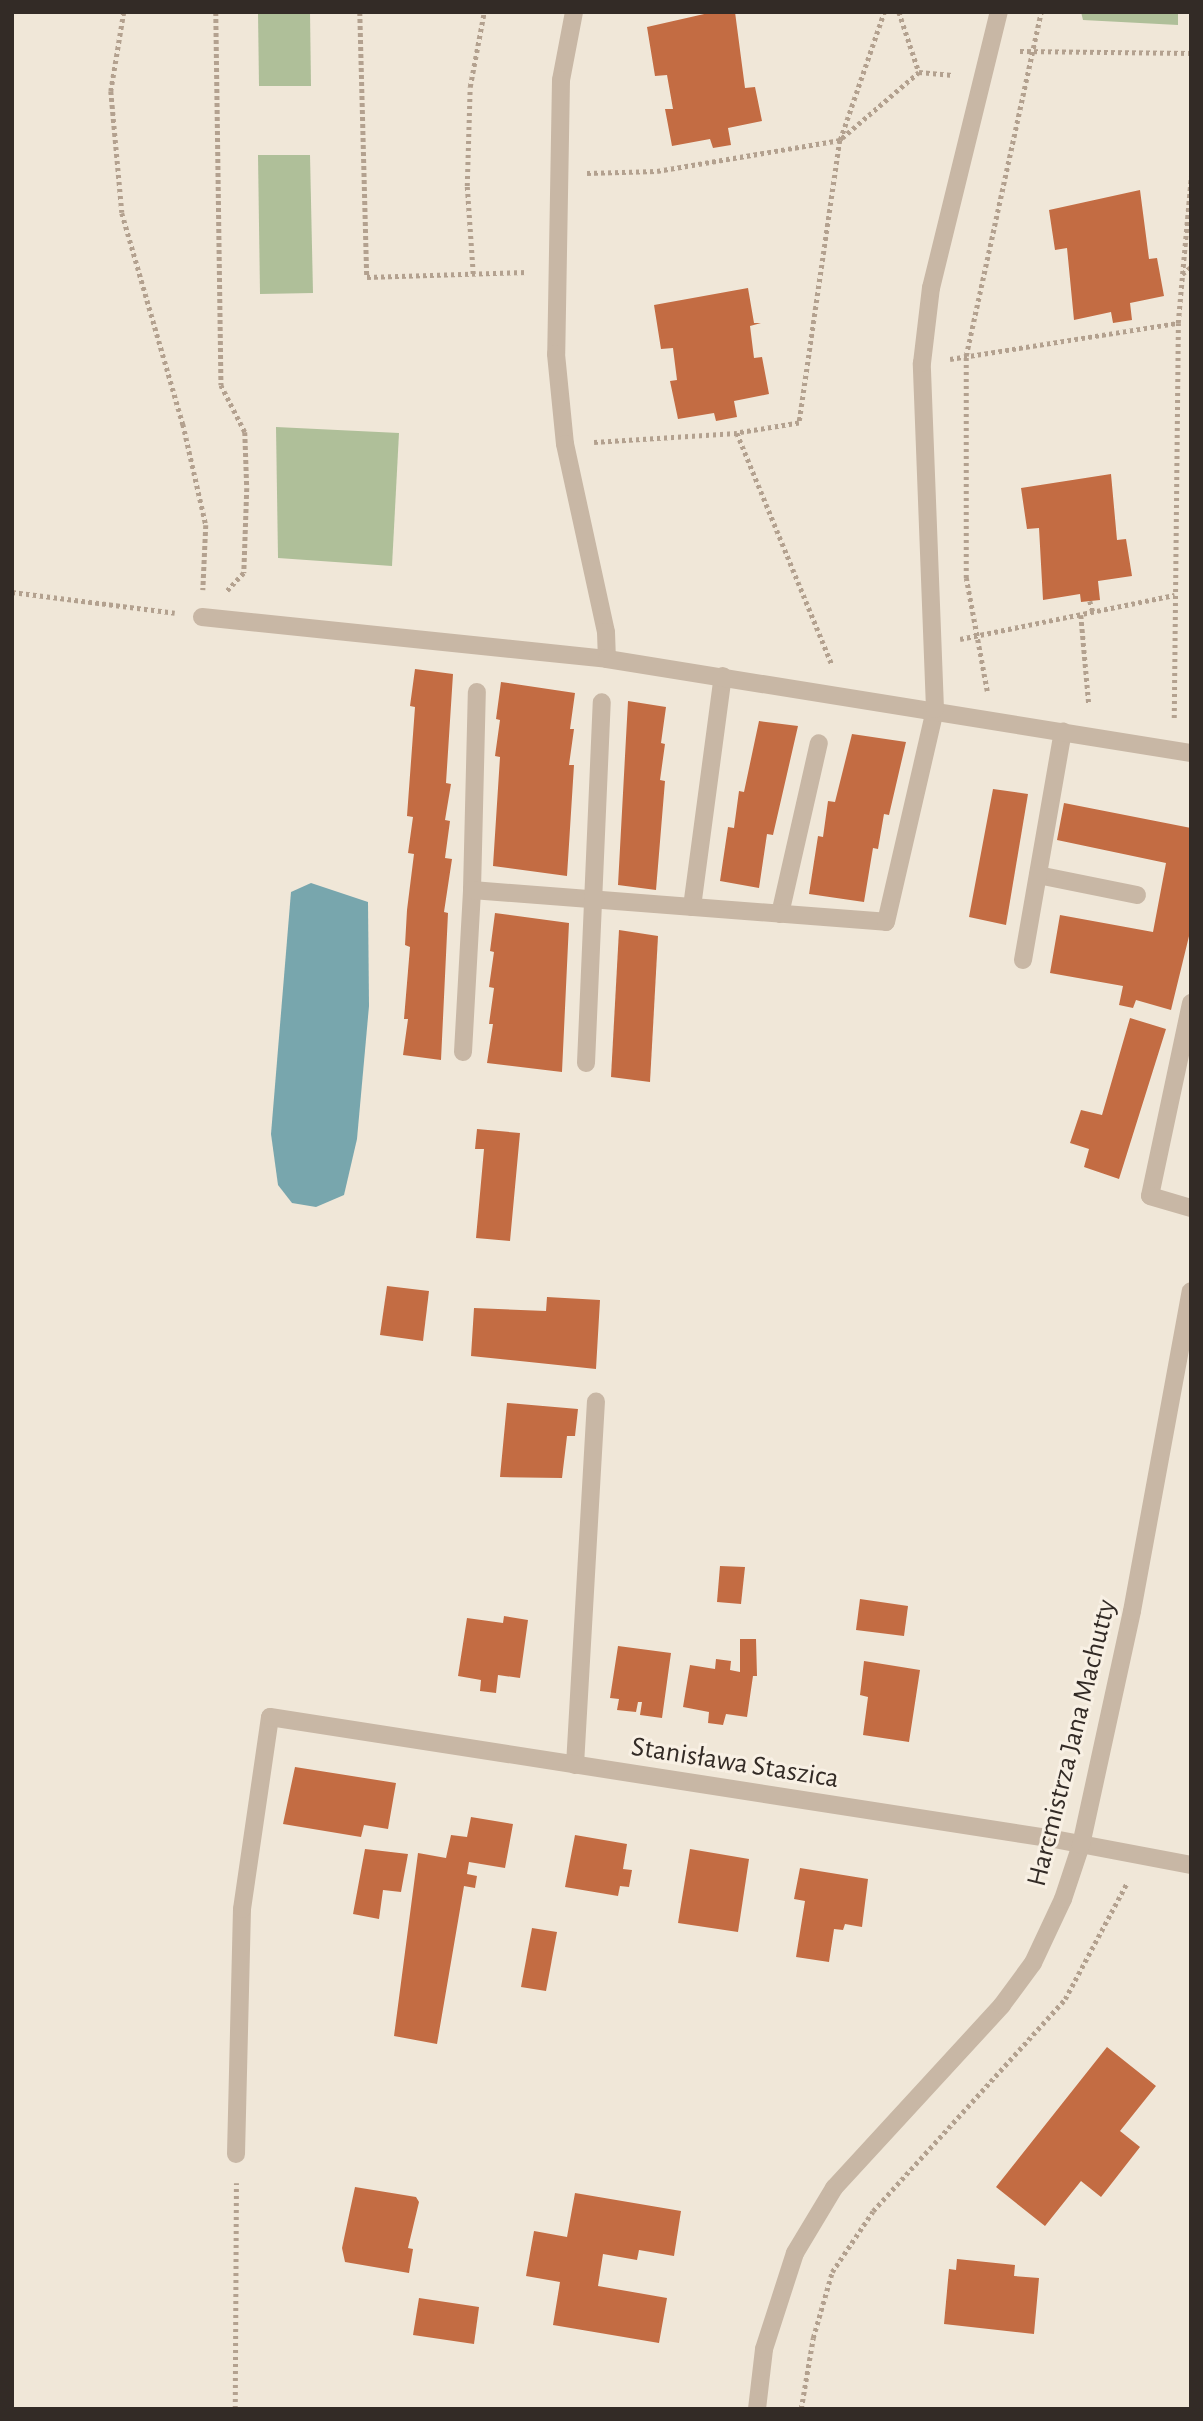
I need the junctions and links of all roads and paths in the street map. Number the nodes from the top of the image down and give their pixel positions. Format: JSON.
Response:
{"nodes":[{"id":1,"x":124,"y":12,"type":"edge"},
{"id":2,"x":216,"y":12,"type":"edge"},
{"id":3,"x":359,"y":12,"type":"edge"},
{"id":4,"x":484,"y":12,"type":"edge"},
{"id":5,"x":574,"y":12,"type":"edge"},
{"id":6,"x":884,"y":12,"type":"edge"},
{"id":7,"x":899,"y":12,"type":"edge"},
{"id":8,"x":999,"y":12,"type":"edge"},
{"id":9,"x":1041,"y":12,"type":"edge"},
{"id":10,"x":989,"y":51,"type":"junction"},
{"id":11,"x":1035,"y":51,"type":"junction"},
{"id":12,"x":1191,"y":52,"type":"edge"},
{"id":13,"x":919,"y":72,"type":"junction"},
{"id":14,"x":983,"y":77,"type":"junction"},
{"id":15,"x":840,"y":140,"type":"junction"},
{"id":16,"x":559,"y":173,"type":"junction"},
{"id":17,"x":1191,"y":177,"type":"edge"},
{"id":18,"x":1191,"y":267,"type":"edge"},
{"id":19,"x":557,"y":271,"type":"junction"},
{"id":20,"x":473,"y":274,"type":"junction"},
{"id":21,"x":1182,"y":274,"type":"junction"},
{"id":22,"x":1178,"y":324,"type":"junction"},
{"id":23,"x":966,"y":356,"type":"junction"},
{"id":24,"x":922,"y":363,"type":"junction"},
{"id":25,"x":737,"y":433,"type":"junction"},
{"id":26,"x":565,"y":444,"type":"junction"},
{"id":27,"x":12,"y":592,"type":"edge"},
{"id":28,"x":1175,"y":595,"type":"junction"},
{"id":29,"x":1090,"y":601,"type":"dead end"},
{"id":30,"x":1093,"y":612,"type":"junction"},
{"id":31,"x":1081,"y":615,"type":"junction"},
{"id":32,"x":202,"y":617,"type":"junction"},
{"id":33,"x":975,"y":636,"type":"junction"},
{"id":34,"x":930,"y":643,"type":"junction"},
{"id":35,"x":607,"y":659,"type":"junction"},
{"id":36,"x":723,"y":676,"type":"junction"},
{"id":37,"x":477,"y":692,"type":"dead end"},
{"id":38,"x":987,"y":693,"type":"dead end"},
{"id":39,"x":845,"y":695,"type":"junction"},
{"id":40,"x":601,"y":702,"type":"dead end"},
{"id":41,"x":1089,"y":705,"type":"dead end"},
{"id":42,"x":934,"y":709,"type":"junction"},
{"id":43,"x":1174,"y":718,"type":"dead end"},
{"id":44,"x":1063,"y":731,"type":"junction"},
{"id":45,"x":819,"y":743,"type":"dead end"},
{"id":46,"x":1191,"y":753,"type":"edge"},
{"id":47,"x":1038,"y":875,"type":"junction"},
{"id":48,"x":472,"y":890,"type":"junction"},
{"id":49,"x":1137,"y":895,"type":"dead end"},
{"id":50,"x":595,"y":899,"type":"junction"},
{"id":51,"x":692,"y":907,"type":"junction"},
{"id":52,"x":780,"y":914,"type":"junction"},
{"id":53,"x":1023,"y":960,"type":"dead end"},
{"id":54,"x":1191,"y":1003,"type":"edge"},
{"id":55,"x":463,"y":1052,"type":"dead end"},
{"id":56,"x":586,"y":1063,"type":"dead end"},
{"id":57,"x":1191,"y":1208,"type":"edge"},
{"id":58,"x":1191,"y":1291,"type":"edge"},
{"id":59,"x":596,"y":1402,"type":"dead end"},
{"id":60,"x":575,"y":1765,"type":"junction"},
{"id":61,"x":1080,"y":1845,"type":"junction"},
{"id":62,"x":1131,"y":1854,"type":"junction"},
{"id":63,"x":1191,"y":1865,"type":"edge"},
{"id":64,"x":236,"y":2154,"type":"joint"},
{"id":65,"x":235,"y":2409,"type":"edge"},
{"id":66,"x":757,"y":2409,"type":"edge"},
{"id":67,"x":801,"y":2409,"type":"edge"}],
"edges":[{"from":1,"to":32,"type":"path"},
{"from":2,"to":32,"type":"path"},
{"from":3,"to":20,"type":"path"},
{"from":4,"to":20,"type":"path"},
{"from":5,"to":16,"type":"street"},
{"from":6,"to":15,"type":"path"},
{"from":7,"to":13,"type":"path"},
{"from":8,"to":10,"type":"street"},
{"from":9,"to":11,"type":"path"},
{"from":10,"to":11,"type":"path"},
{"from":10,"to":14,"type":"street"},
{"from":11,"to":12,"type":"path"},
{"from":11,"to":23,"type":"path"},
{"from":13,"to":14,"type":"path"},
{"from":13,"to":15,"type":"path"},
{"from":14,"to":24,"type":"street"},
{"from":15,"to":16,"type":"path"},
{"from":15,"to":25,"type":"path"},
{"from":16,"to":19,"type":"street"},
{"from":17,"to":21,"type":"path"},
{"from":18,"to":21,"type":"path"},
{"from":19,"to":20,"type":"path"},
{"from":19,"to":26,"type":"street"},
{"from":21,"to":22,"type":"path"},
{"from":22,"to":23,"type":"path"},
{"from":22,"to":28,"type":"path"},
{"from":23,"to":24,"type":"path"},
{"from":23,"to":33,"type":"path"},
{"from":24,"to":34,"type":"street"},
{"from":25,"to":26,"type":"path"},
{"from":25,"to":39,"type":"path"},
{"from":26,"to":35,"type":"street"},
{"from":27,"to":32,"type":"path"},
{"from":28,"to":30,"type":"path"},
{"from":28,"to":43,"type":"path"},
{"from":29,"to":30,"type":"path"},
{"from":30,"to":31,"type":"path"},
{"from":31,"to":33,"type":"path"},
{"from":31,"to":41,"type":"path"},
{"from":32,"to":35,"type":"street"},
{"from":33,"to":34,"type":"path"},
{"from":33,"to":38,"type":"path"},
{"from":34,"to":42,"type":"street"},
{"from":35,"to":36,"type":"street"},
{"from":36,"to":39,"type":"street"},
{"from":36,"to":51,"type":"street"},
{"from":37,"to":48,"type":"street"},
{"from":39,"to":42,"type":"street"},
{"from":40,"to":50,"type":"street"},
{"from":42,"to":44,"type":"street"},
{"from":42,"to":52,"type":"street"},
{"from":44,"to":46,"type":"street"},
{"from":44,"to":47,"type":"street"},
{"from":45,"to":52,"type":"street"},
{"from":47,"to":49,"type":"street"},
{"from":47,"to":53,"type":"street"},
{"from":48,"to":50,"type":"street"},
{"from":48,"to":55,"type":"street"},
{"from":50,"to":51,"type":"street"},
{"from":50,"to":56,"type":"street"},
{"from":51,"to":52,"type":"street"},
{"from":54,"to":57,"type":"street"},
{"from":58,"to":61,"type":"street","name":"Harcmistrza Jana Machutty"},
{"from":59,"to":60,"type":"street"},
{"from":60,"to":61,"type":"street","name":"Stanisława Staszica"},
{"from":60,"to":64,"type":"street","name":"Stanisława Staszica"},
{"from":61,"to":62,"type":"street","name":"Stanisława Staszica"},
{"from":61,"to":66,"type":"street","name":"Harcmistrza Jana Machutty"},
{"from":62,"to":63,"type":"street","name":"Stanisława Staszica"},
{"from":62,"to":67,"type":"path"},
{"from":64,"to":65,"type":"path"}]}
